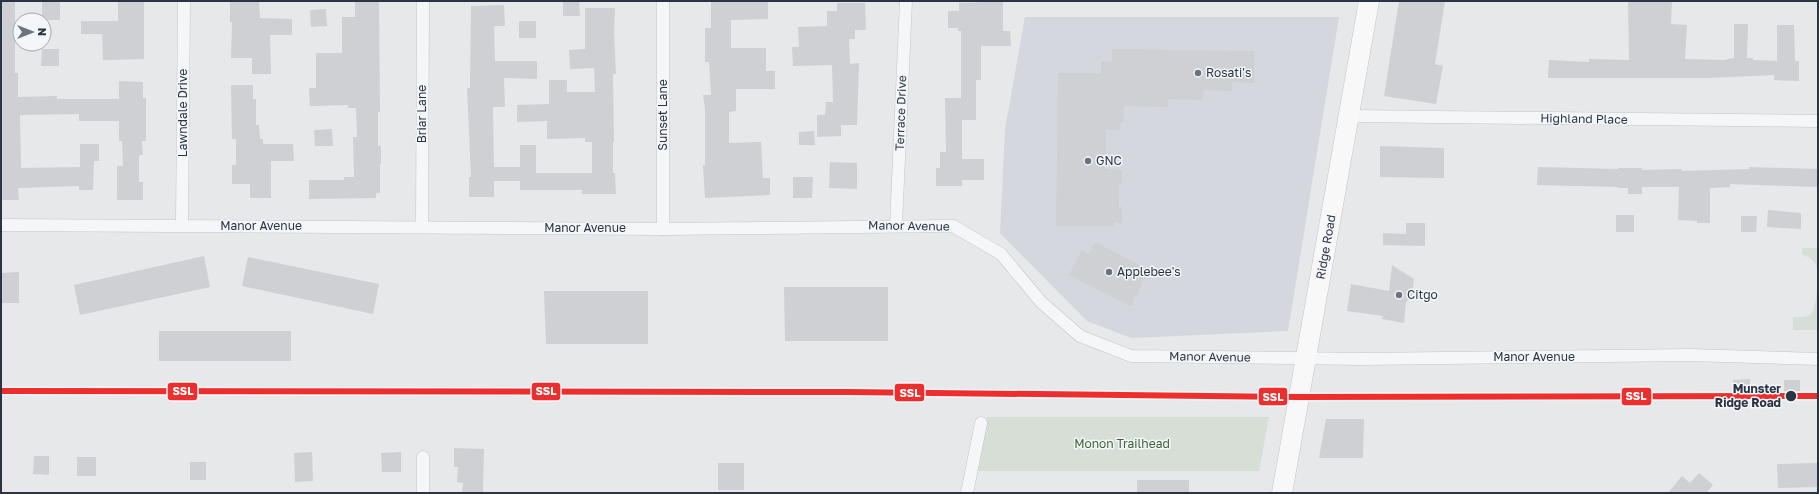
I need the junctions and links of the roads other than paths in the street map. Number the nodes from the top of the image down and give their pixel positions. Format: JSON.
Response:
{"nodes":[{"id":1,"x":184,"y":1,"type":"edge"},
{"id":2,"x":423,"y":1,"type":"edge"},
{"id":3,"x":663,"y":1,"type":"edge"},
{"id":4,"x":906,"y":1,"type":"edge"},
{"id":5,"x":1369,"y":1,"type":"edge"},
{"id":6,"x":1349,"y":116,"type":"junction"},
{"id":7,"x":1818,"y":121,"type":"edge"},
{"id":8,"x":1,"y":225,"type":"edge"},
{"id":9,"x":182,"y":225,"type":"junction"},
{"id":10,"x":896,"y":225,"type":"junction"},
{"id":11,"x":422,"y":227,"type":"junction"},
{"id":12,"x":663,"y":229,"type":"junction"},
{"id":13,"x":1305,"y":358,"type":"junction"},
{"id":14,"x":1818,"y":359,"type":"edge"},
{"id":15,"x":981,"y":423,"type":"dead end"},
{"id":16,"x":423,"y":457,"type":"dead end"},
{"id":17,"x":423,"y":493,"type":"edge"},
{"id":18,"x":967,"y":493,"type":"edge"},
{"id":19,"x":1282,"y":493,"type":"edge"}],
"edges":[{"from":1,"to":9,"type":"street","name":"Lawndale Drive"},
{"from":2,"to":11,"type":"street","name":"Briar Lane"},
{"from":3,"to":12,"type":"street","name":"Sunset Lane"},
{"from":4,"to":10,"type":"street","name":"Terrace Drive"},
{"from":5,"to":6,"type":"main road","name":"Ridge Road"},
{"from":6,"to":7,"type":"street","name":"Highland Place"},
{"from":6,"to":13,"type":"main road","name":"Ridge Road"},
{"from":8,"to":9,"type":"street","name":"Manor Avenue"},
{"from":9,"to":11,"type":"street","name":"Manor Avenue"},
{"from":10,"to":12,"type":"street","name":"Manor Avenue"},
{"from":10,"to":13,"type":"street","name":"Manor Avenue"},
{"from":11,"to":12,"type":"street","name":"Manor Avenue"},
{"from":13,"to":14,"type":"street","name":"Manor Avenue"},
{"from":13,"to":19,"type":"main road","name":"Ridge Road"},
{"from":15,"to":18,"type":"street"},
{"from":16,"to":17,"type":"street"}]}
